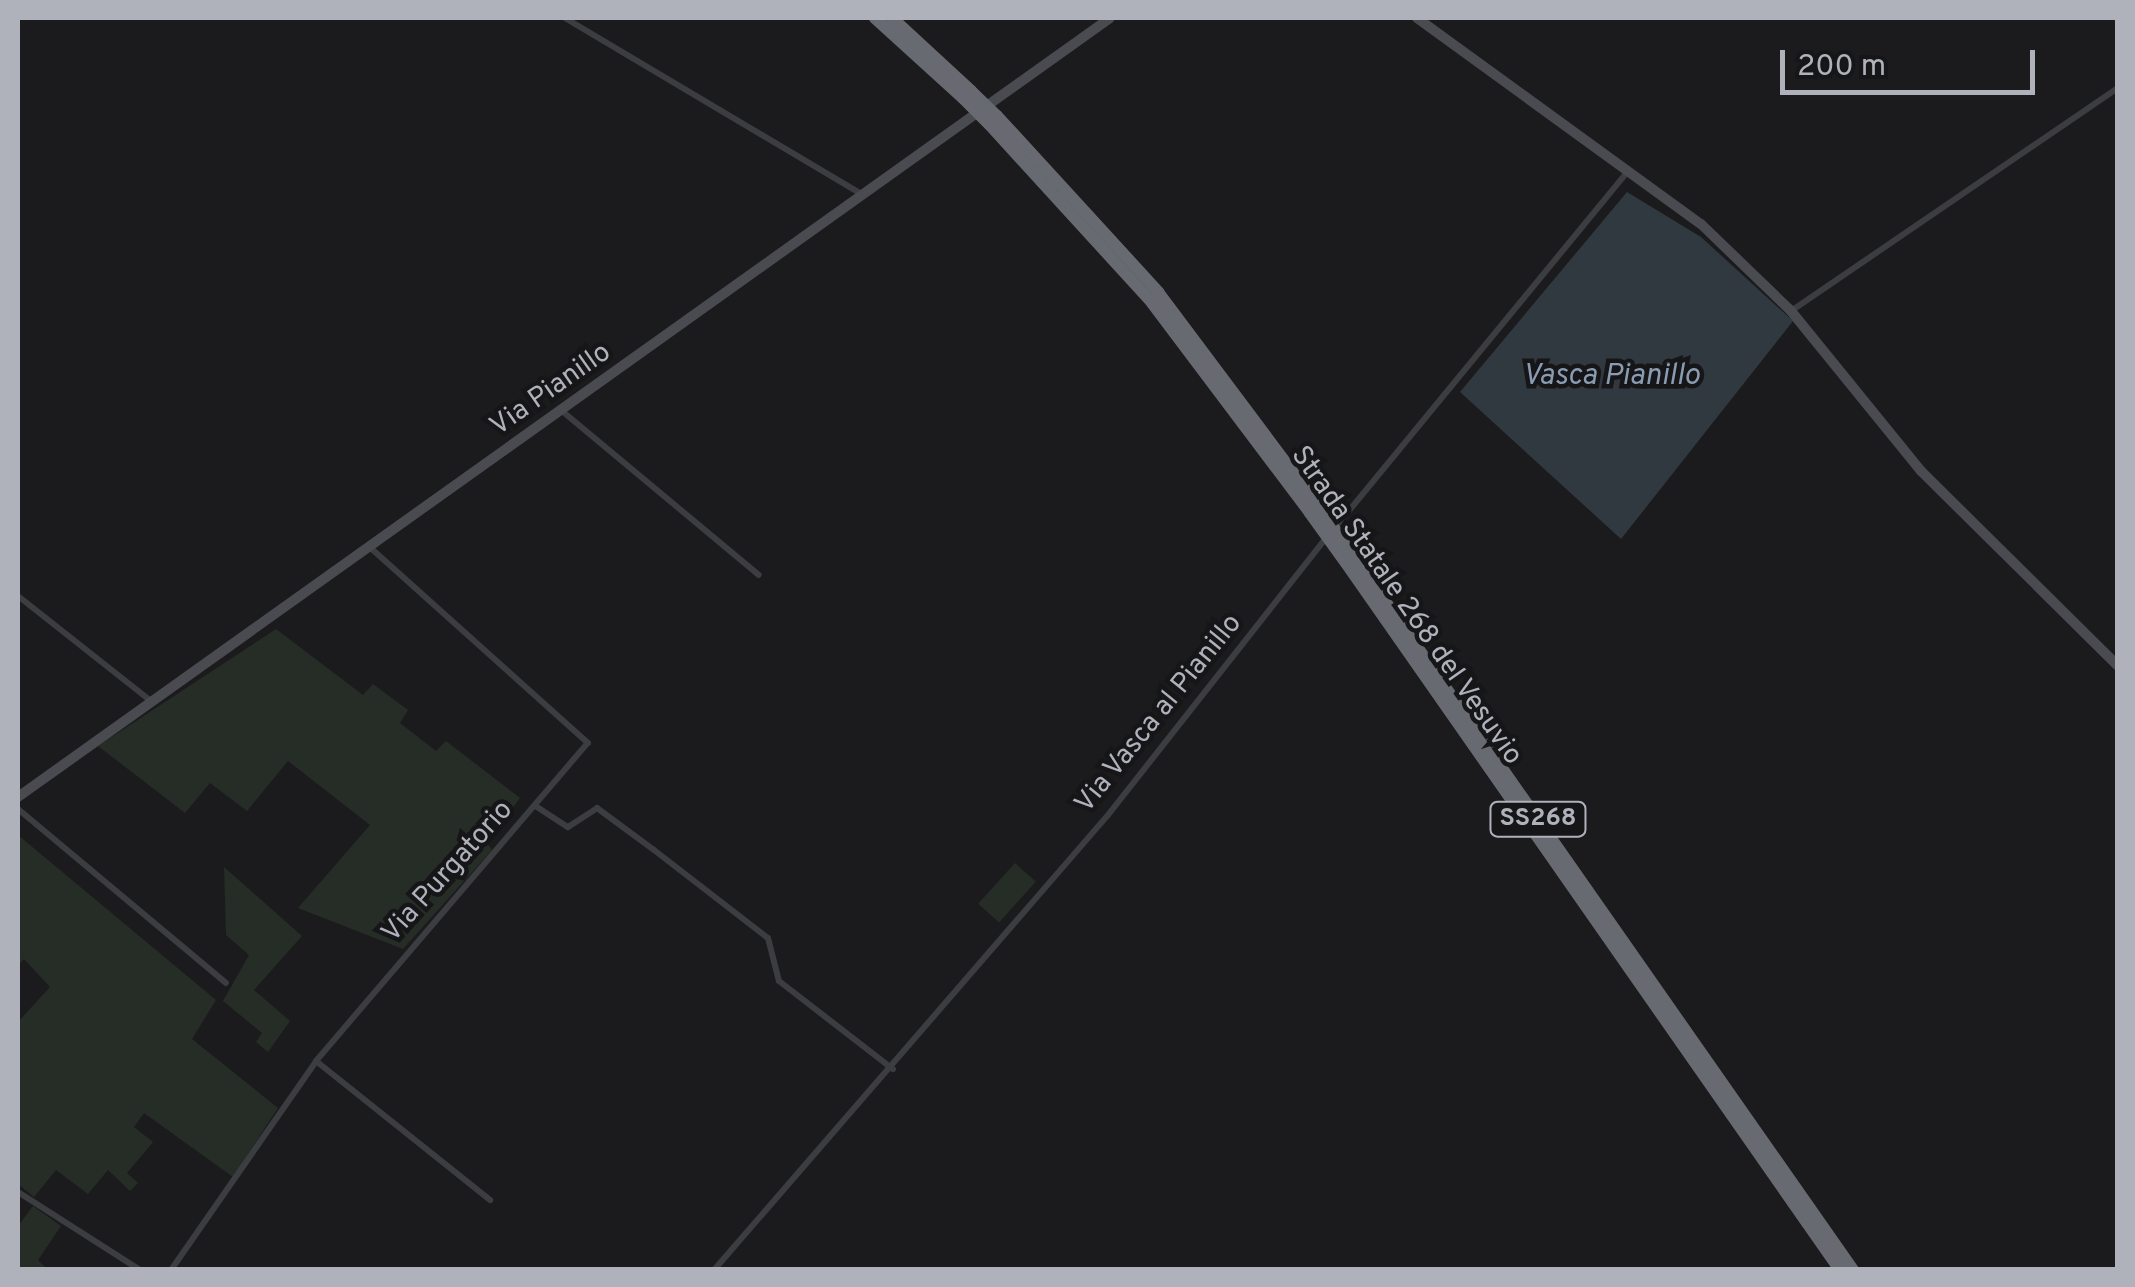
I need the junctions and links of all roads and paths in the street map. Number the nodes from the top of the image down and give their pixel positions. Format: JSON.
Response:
{"nodes":[{"id":1,"x":565,"y":18,"type":"edge"},
{"id":2,"x":875,"y":18,"type":"edge"},
{"id":3,"x":892,"y":18,"type":"edge"},
{"id":4,"x":1110,"y":18,"type":"edge"},
{"id":5,"x":1417,"y":18,"type":"edge"},
{"id":6,"x":2118,"y":88,"type":"edge"},
{"id":7,"x":967,"y":95,"type":"junction"},
{"id":8,"x":1625,"y":174,"type":"junction"},
{"id":9,"x":862,"y":194,"type":"junction"},
{"id":10,"x":1790,"y":311,"type":"junction"},
{"id":11,"x":562,"y":412,"type":"junction"},
{"id":12,"x":370,"y":548,"type":"junction"},
{"id":13,"x":759,"y":575,"type":"dead end"},
{"id":14,"x":18,"y":596,"type":"edge"},
{"id":15,"x":2118,"y":666,"type":"edge"},
{"id":16,"x":152,"y":702,"type":"junction"},
{"id":17,"x":18,"y":798,"type":"edge"},
{"id":18,"x":537,"y":807,"type":"junction"},
{"id":19,"x":18,"y":808,"type":"edge"},
{"id":20,"x":226,"y":984,"type":"dead end"},
{"id":21,"x":316,"y":1061,"type":"junction"},
{"id":22,"x":893,"y":1069,"type":"junction"},
{"id":23,"x":1723,"y":1094,"type":"junction"},
{"id":24,"x":18,"y":1192,"type":"edge"},
{"id":25,"x":490,"y":1200,"type":"dead end"},
{"id":26,"x":140,"y":1270,"type":"edge"},
{"id":27,"x":170,"y":1270,"type":"edge"},
{"id":28,"x":714,"y":1270,"type":"edge"},
{"id":29,"x":1840,"y":1270,"type":"edge"},
{"id":30,"x":1853,"y":1270,"type":"edge"}],
"edges":[{"from":1,"to":9,"type":"street"},
{"from":2,"to":7,"type":"highway","name":"Strada Statale 268 del Vesuvio","number":"SS268"},
{"from":3,"to":7,"type":"highway","name":"Strada Statale 268 del Vesuvio","number":"SS268"},
{"from":4,"to":9,"type":"street","name":"Via Pianillo"},
{"from":5,"to":8,"type":"street"},
{"from":6,"to":10,"type":"street"},
{"from":7,"to":23,"type":"highway","name":"Strada Statale 268 del Vesuvio","number":"SS268","bridge":true},
{"from":8,"to":10,"type":"street"},
{"from":8,"to":22,"type":"street","name":"Via Vasca al Pianillo"},
{"from":9,"to":11,"type":"street","name":"Via Pianillo"},
{"from":10,"to":15,"type":"street"},
{"from":11,"to":12,"type":"street","name":"Via Pianillo"},
{"from":11,"to":13,"type":"street"},
{"from":12,"to":16,"type":"street","name":"Via Pianillo"},
{"from":12,"to":18,"type":"street","name":"Via Purgatorio"},
{"from":14,"to":16,"type":"street"},
{"from":16,"to":17,"type":"street","name":"Via Pianillo"},
{"from":18,"to":21,"type":"street","name":"Via Purgatorio"},
{"from":18,"to":22,"type":"street"},
{"from":19,"to":20,"type":"street"},
{"from":21,"to":25,"type":"street"},
{"from":21,"to":27,"type":"street","name":"Via Purgatorio"},
{"from":22,"to":28,"type":"street","name":"Via Vasca al Pianillo"},
{"from":23,"to":29,"type":"highway","name":"Strada Statale 268 del Vesuvio","number":"SS268"},
{"from":23,"to":30,"type":"highway","name":"Strada Statale 268 del Vesuvio","number":"SS268"},
{"from":24,"to":26,"type":"street"}]}
